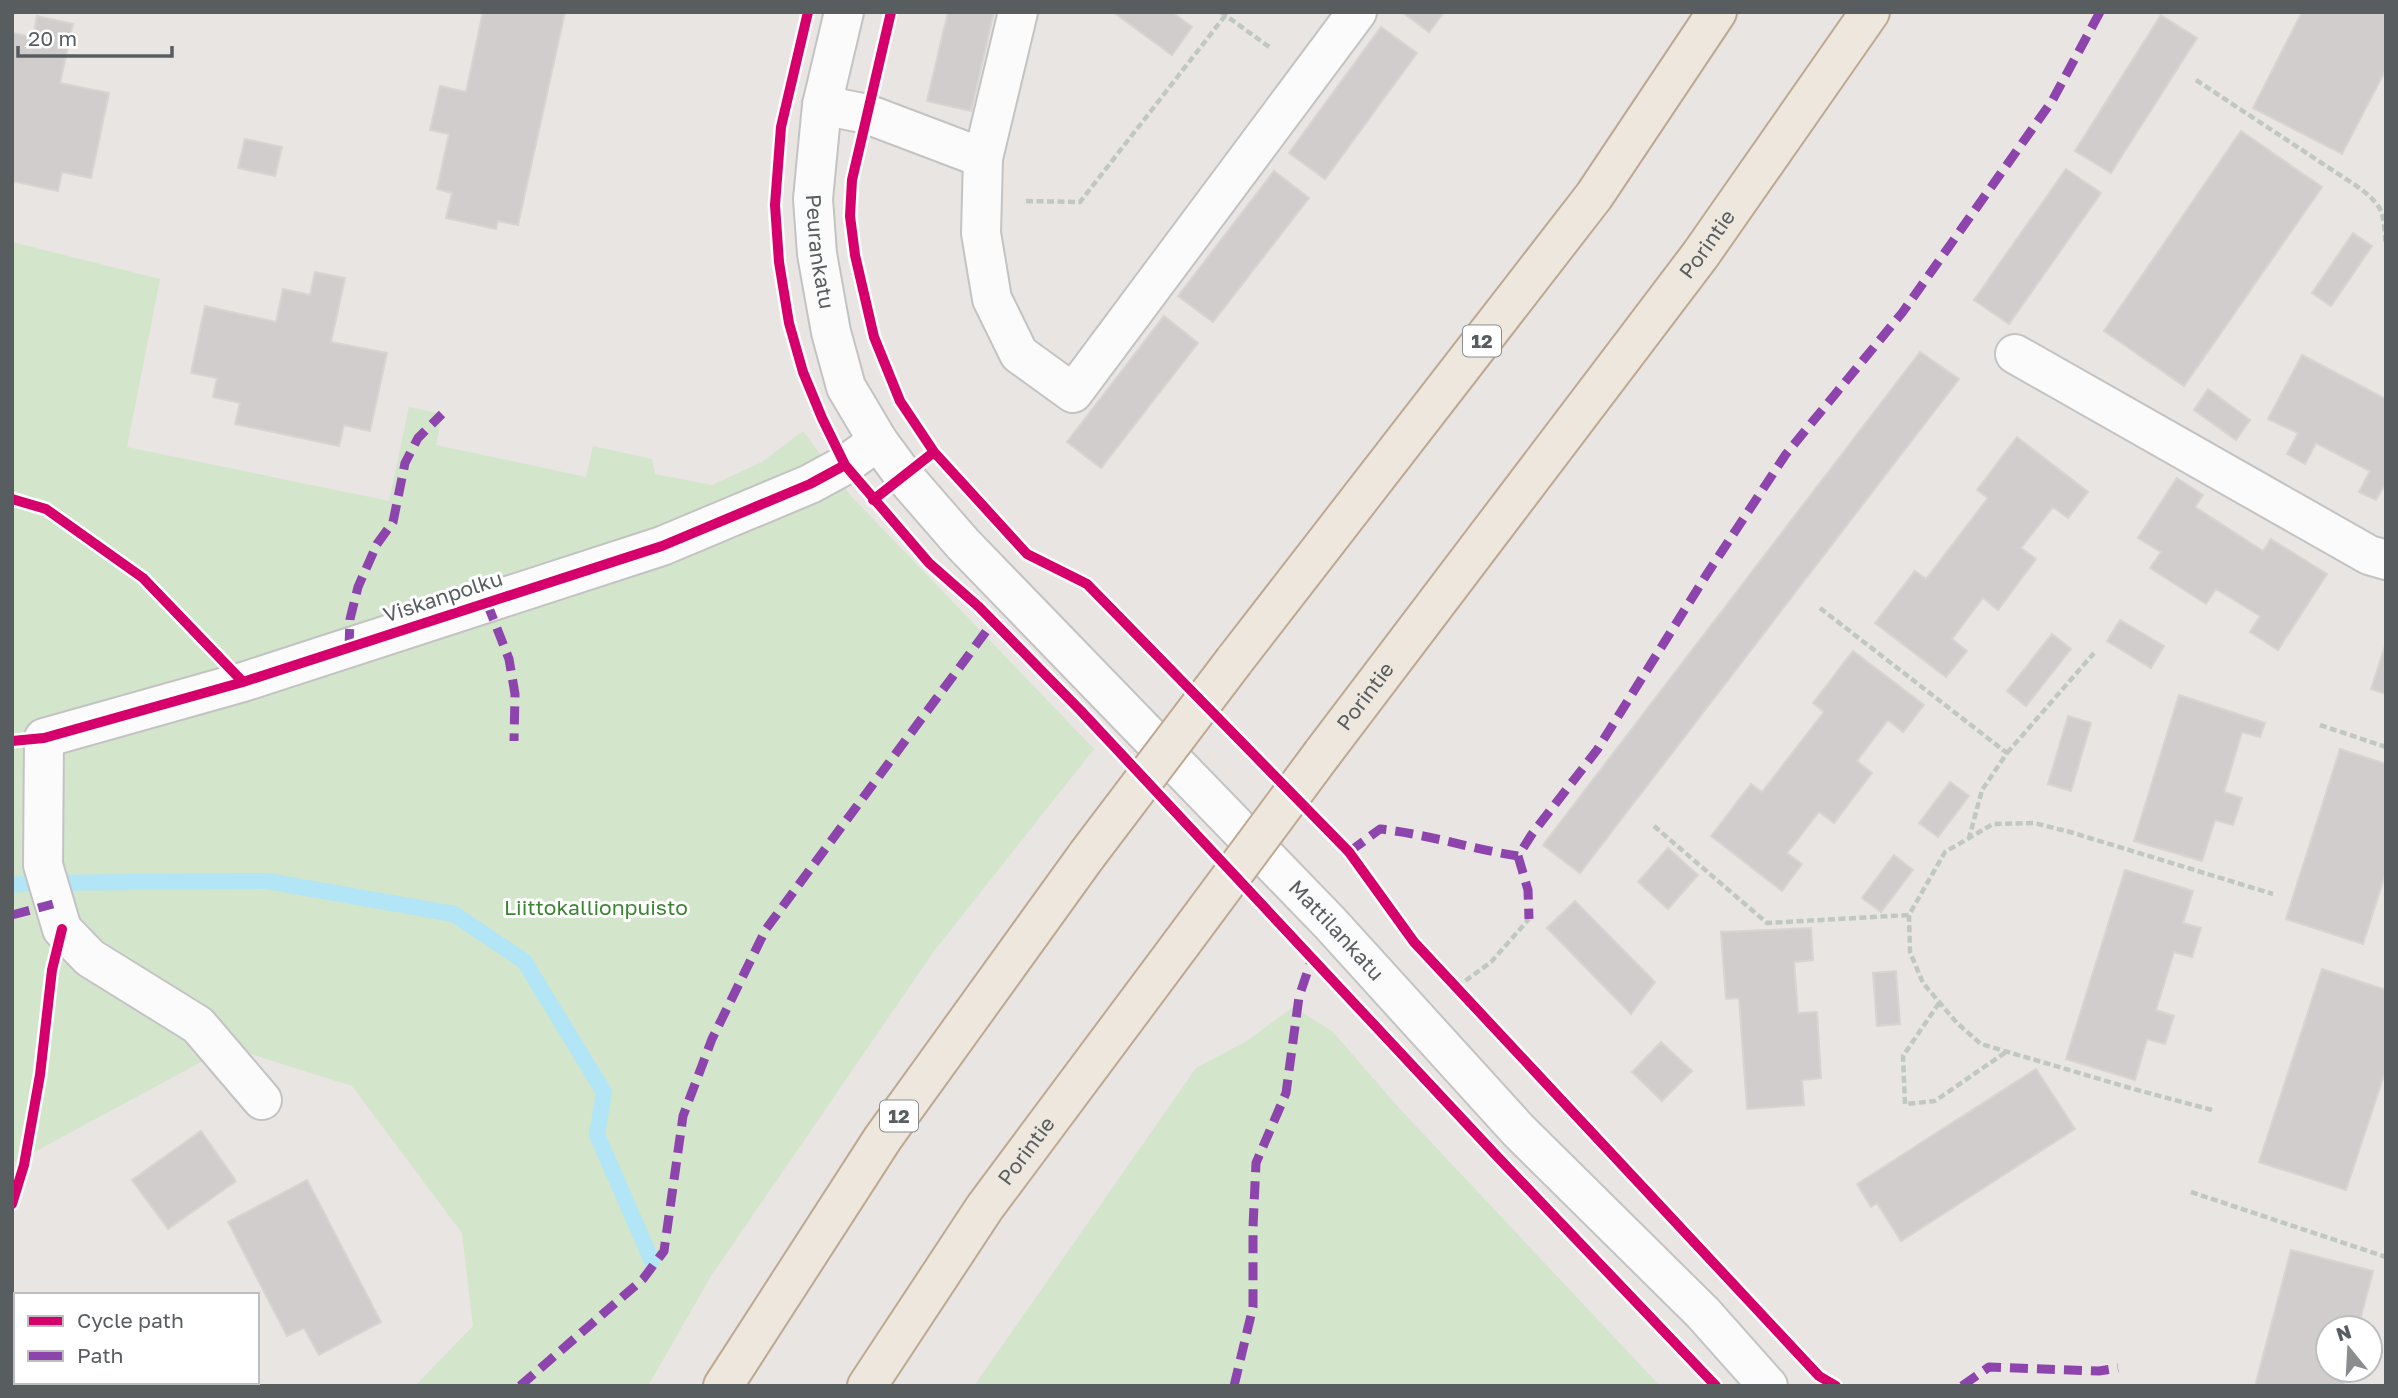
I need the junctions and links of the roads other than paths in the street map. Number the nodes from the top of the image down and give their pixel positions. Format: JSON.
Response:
{"nodes":[{"id":1,"x":844,"y":12,"type":"edge"},
{"id":2,"x":1018,"y":12,"type":"edge"},
{"id":3,"x":1357,"y":12,"type":"edge"},
{"id":4,"x":1717,"y":12,"type":"edge"},
{"id":5,"x":1870,"y":12,"type":"edge"},
{"id":6,"x":822,"y":105,"type":"junction"},
{"id":7,"x":983,"y":158,"type":"junction"},
{"id":8,"x":2015,"y":354,"type":"dead end"},
{"id":9,"x":878,"y":441,"type":"junction"},
{"id":10,"x":903,"y":475,"type":"joint"},
{"id":11,"x":2386,"y":560,"type":"edge"},
{"id":12,"x":262,"y":1100,"type":"dead end"},
{"id":13,"x":723,"y":1386,"type":"edge"},
{"id":14,"x":867,"y":1386,"type":"edge"},
{"id":15,"x":1768,"y":1386,"type":"edge"}],
"edges":[{"from":1,"to":6,"type":"street","name":"Peurankatu"},
{"from":2,"to":7,"type":"street"},
{"from":3,"to":7,"type":"street"},
{"from":4,"to":13,"type":"highway","number":"12","bridge":true},
{"from":5,"to":14,"type":"highway","name":"Porintie","bridge":true},
{"from":6,"to":7,"type":"street"},
{"from":6,"to":9,"type":"street","name":"Peurankatu"},
{"from":8,"to":11,"type":"street"},
{"from":9,"to":10,"type":"street","name":"Peurankatu"},
{"from":9,"to":12,"type":"street","name":"Viskanpolku"},
{"from":10,"to":15,"type":"street","name":"Mattilankatu"}]}
